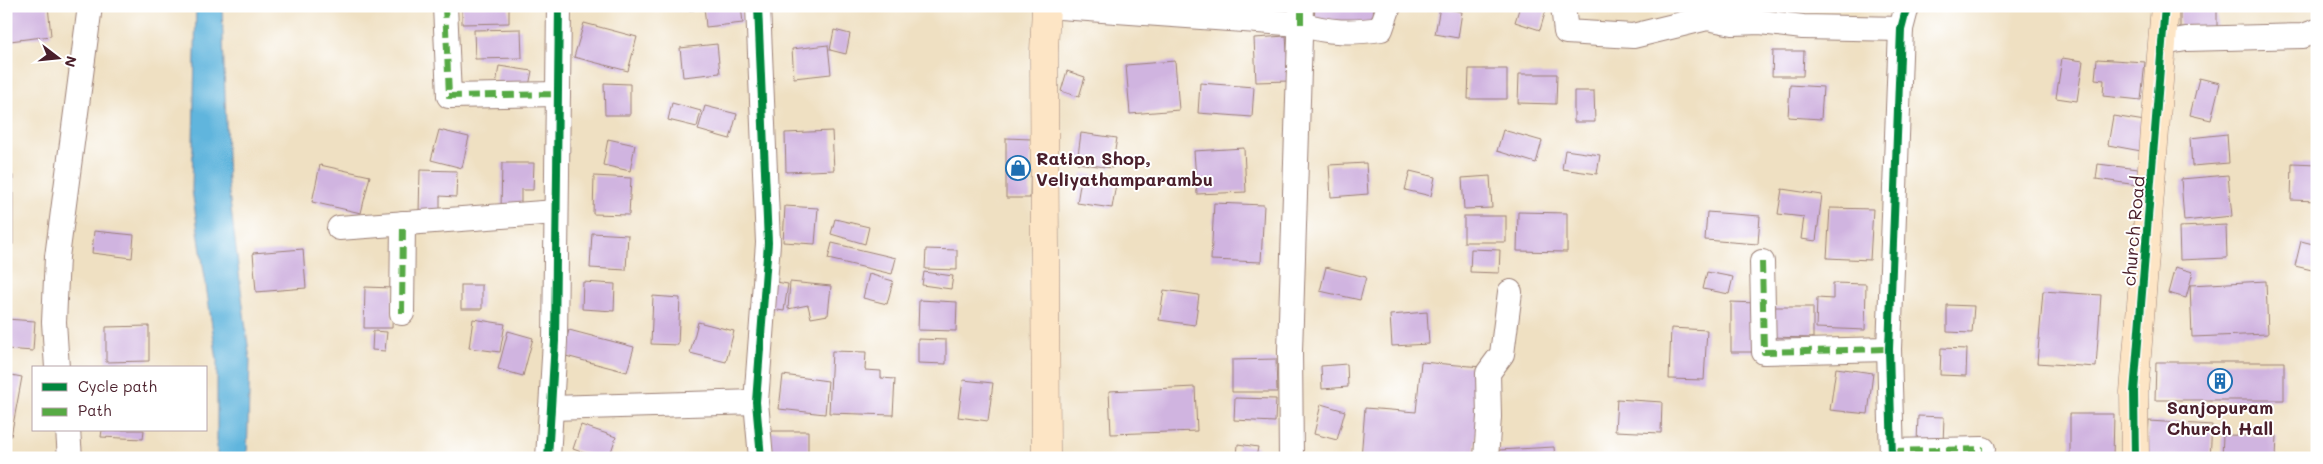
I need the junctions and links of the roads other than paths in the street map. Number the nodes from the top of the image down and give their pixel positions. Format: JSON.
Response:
{"nodes":[{"id":1,"x":90,"y":6,"type":"edge"},
{"id":2,"x":445,"y":6,"type":"edge"},
{"id":3,"x":559,"y":6,"type":"edge"},
{"id":4,"x":758,"y":6,"type":"edge"},
{"id":5,"x":1046,"y":6,"type":"edge"},
{"id":6,"x":1389,"y":6,"type":"edge"},
{"id":7,"x":1564,"y":6,"type":"edge"},
{"id":8,"x":1907,"y":6,"type":"edge"},
{"id":9,"x":2165,"y":6,"type":"edge"},
{"id":10,"x":1707,"y":12,"type":"edge"},
{"id":11,"x":1301,"y":15,"type":"edge"},
{"id":12,"x":1901,"y":29,"type":"junction"},
{"id":13,"x":2317,"y":31,"type":"edge"},
{"id":14,"x":2164,"y":43,"type":"junction"},
{"id":15,"x":558,"y":94,"type":"junction"},
{"id":16,"x":556,"y":212,"type":"junction"},
{"id":17,"x":403,"y":223,"type":"junction"},
{"id":18,"x":339,"y":228,"type":"dead end"},
{"id":19,"x":1762,"y":262,"type":"dead end"},
{"id":20,"x":1510,"y":292,"type":"dead end"},
{"id":21,"x":402,"y":313,"type":"dead end"},
{"id":22,"x":1889,"y":349,"type":"junction"},
{"id":23,"x":57,"y":366,"type":"edge"},
{"id":24,"x":756,"y":402,"type":"junction"},
{"id":25,"x":551,"y":408,"type":"junction"},
{"id":26,"x":68,"y":432,"type":"edge"},
{"id":27,"x":1983,"y":449,"type":"dead end"},
{"id":28,"x":1892,"y":454,"type":"edge"},
{"id":29,"x":70,"y":458,"type":"edge"},
{"id":30,"x":548,"y":458,"type":"edge"},
{"id":31,"x":761,"y":458,"type":"edge"},
{"id":32,"x":1046,"y":458,"type":"edge"},
{"id":33,"x":1291,"y":458,"type":"edge"},
{"id":34,"x":1486,"y":458,"type":"edge"},
{"id":35,"x":2135,"y":458,"type":"edge"}],
"edges":[{"from":1,"to":23,"type":"street"},
{"from":2,"to":15,"type":"street"},
{"from":3,"to":15,"type":"street"},
{"from":4,"to":24,"type":"street"},
{"from":5,"to":11,"type":"street"},
{"from":5,"to":32,"type":"street"},
{"from":6,"to":11,"type":"street"},
{"from":7,"to":10,"type":"street"},
{"from":8,"to":12,"type":"street"},
{"from":9,"to":14,"type":"street","name":"church Road"},
{"from":10,"to":12,"type":"street"},
{"from":11,"to":33,"type":"street"},
{"from":12,"to":22,"type":"street"},
{"from":13,"to":14,"type":"street"},
{"from":14,"to":35,"type":"street","name":"church Road"},
{"from":15,"to":16,"type":"street"},
{"from":16,"to":17,"type":"street"},
{"from":16,"to":25,"type":"street"},
{"from":17,"to":18,"type":"street"},
{"from":17,"to":21,"type":"street"},
{"from":19,"to":22,"type":"street"},
{"from":20,"to":34,"type":"street"},
{"from":22,"to":28,"type":"street"},
{"from":24,"to":25,"type":"street"},
{"from":24,"to":31,"type":"street"},
{"from":25,"to":30,"type":"street"},
{"from":26,"to":29,"type":"street"},
{"from":27,"to":28,"type":"street"}]}
